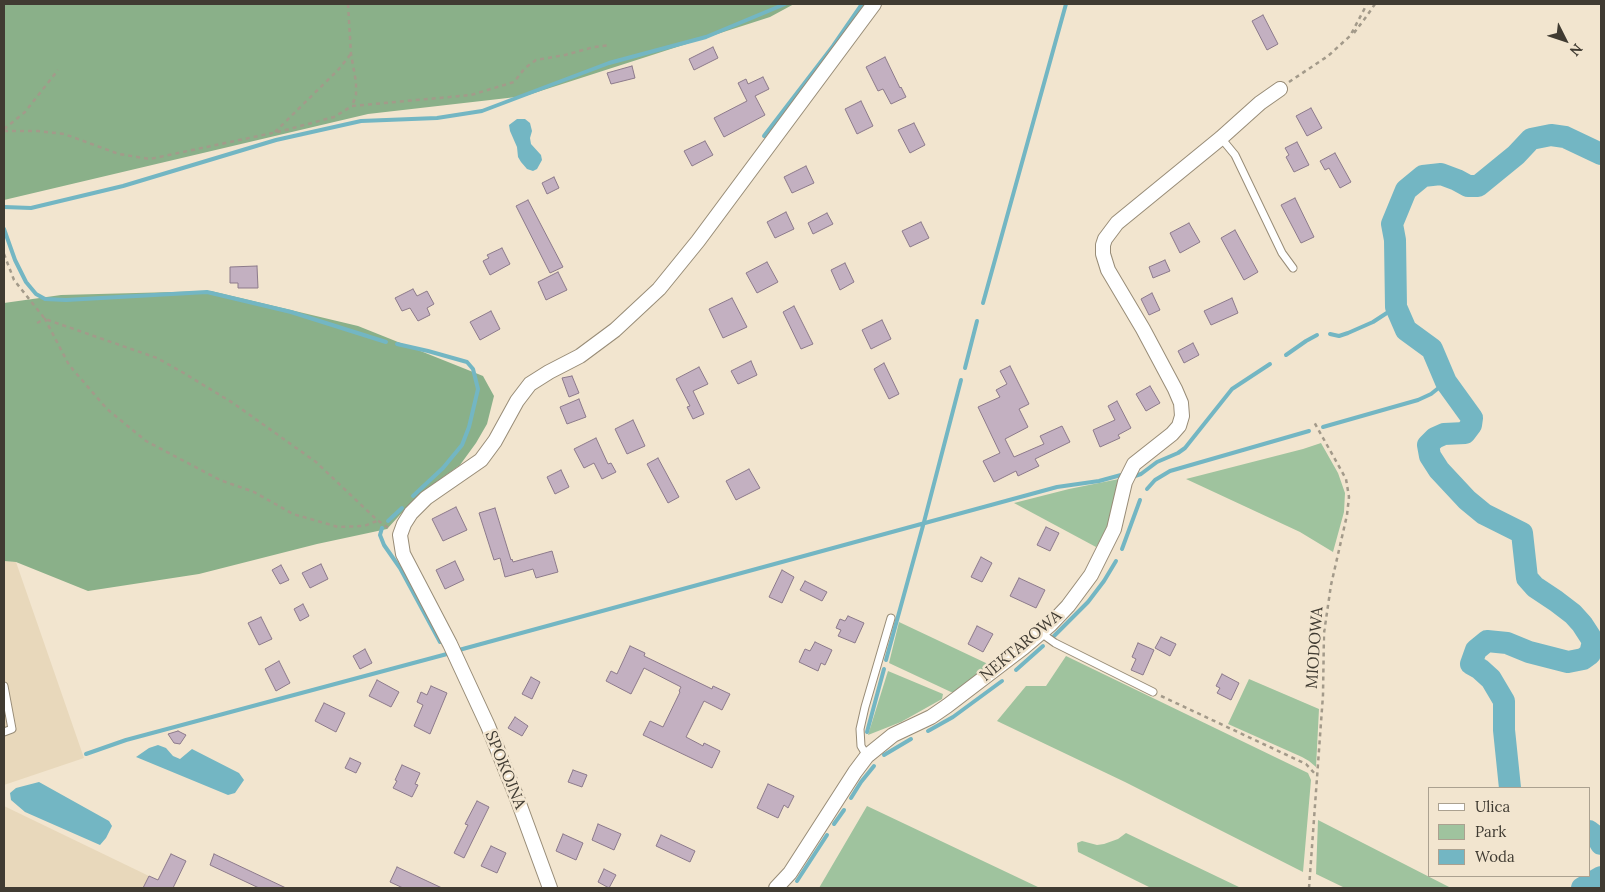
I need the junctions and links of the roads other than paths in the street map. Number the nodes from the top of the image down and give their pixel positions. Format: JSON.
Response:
{"nodes":[{"id":1,"x":874,"y":4,"type":"edge"},
{"id":2,"x":1280,"y":89,"type":"road end"},
{"id":3,"x":1221,"y":138,"type":"junction"},
{"id":4,"x":1293,"y":268,"type":"dead end"},
{"id":5,"x":891,"y":618,"type":"dead end"},
{"id":6,"x":1041,"y":633,"type":"junction"},
{"id":7,"x":4,"y":686,"type":"edge"},
{"id":8,"x":1153,"y":692,"type":"road end"},
{"id":9,"x":4,"y":732,"type":"edge"},
{"id":10,"x":867,"y":756,"type":"junction"},
{"id":11,"x":550,"y":888,"type":"edge"},
{"id":12,"x":776,"y":888,"type":"edge"}],
"edges":[{"from":1,"to":11,"type":"street","name":"SPOKOJNA"},
{"from":2,"to":3,"type":"street"},
{"from":3,"to":4,"type":"lane"},
{"from":3,"to":6,"type":"street","name":"NEKTAROWA"},
{"from":5,"to":10,"type":"lane"},
{"from":6,"to":8,"type":"lane"},
{"from":6,"to":10,"type":"street","name":"NEKTAROWA"},
{"from":7,"to":9,"type":"lane"},
{"from":10,"to":12,"type":"street","name":"NEKTAROWA"}]}
